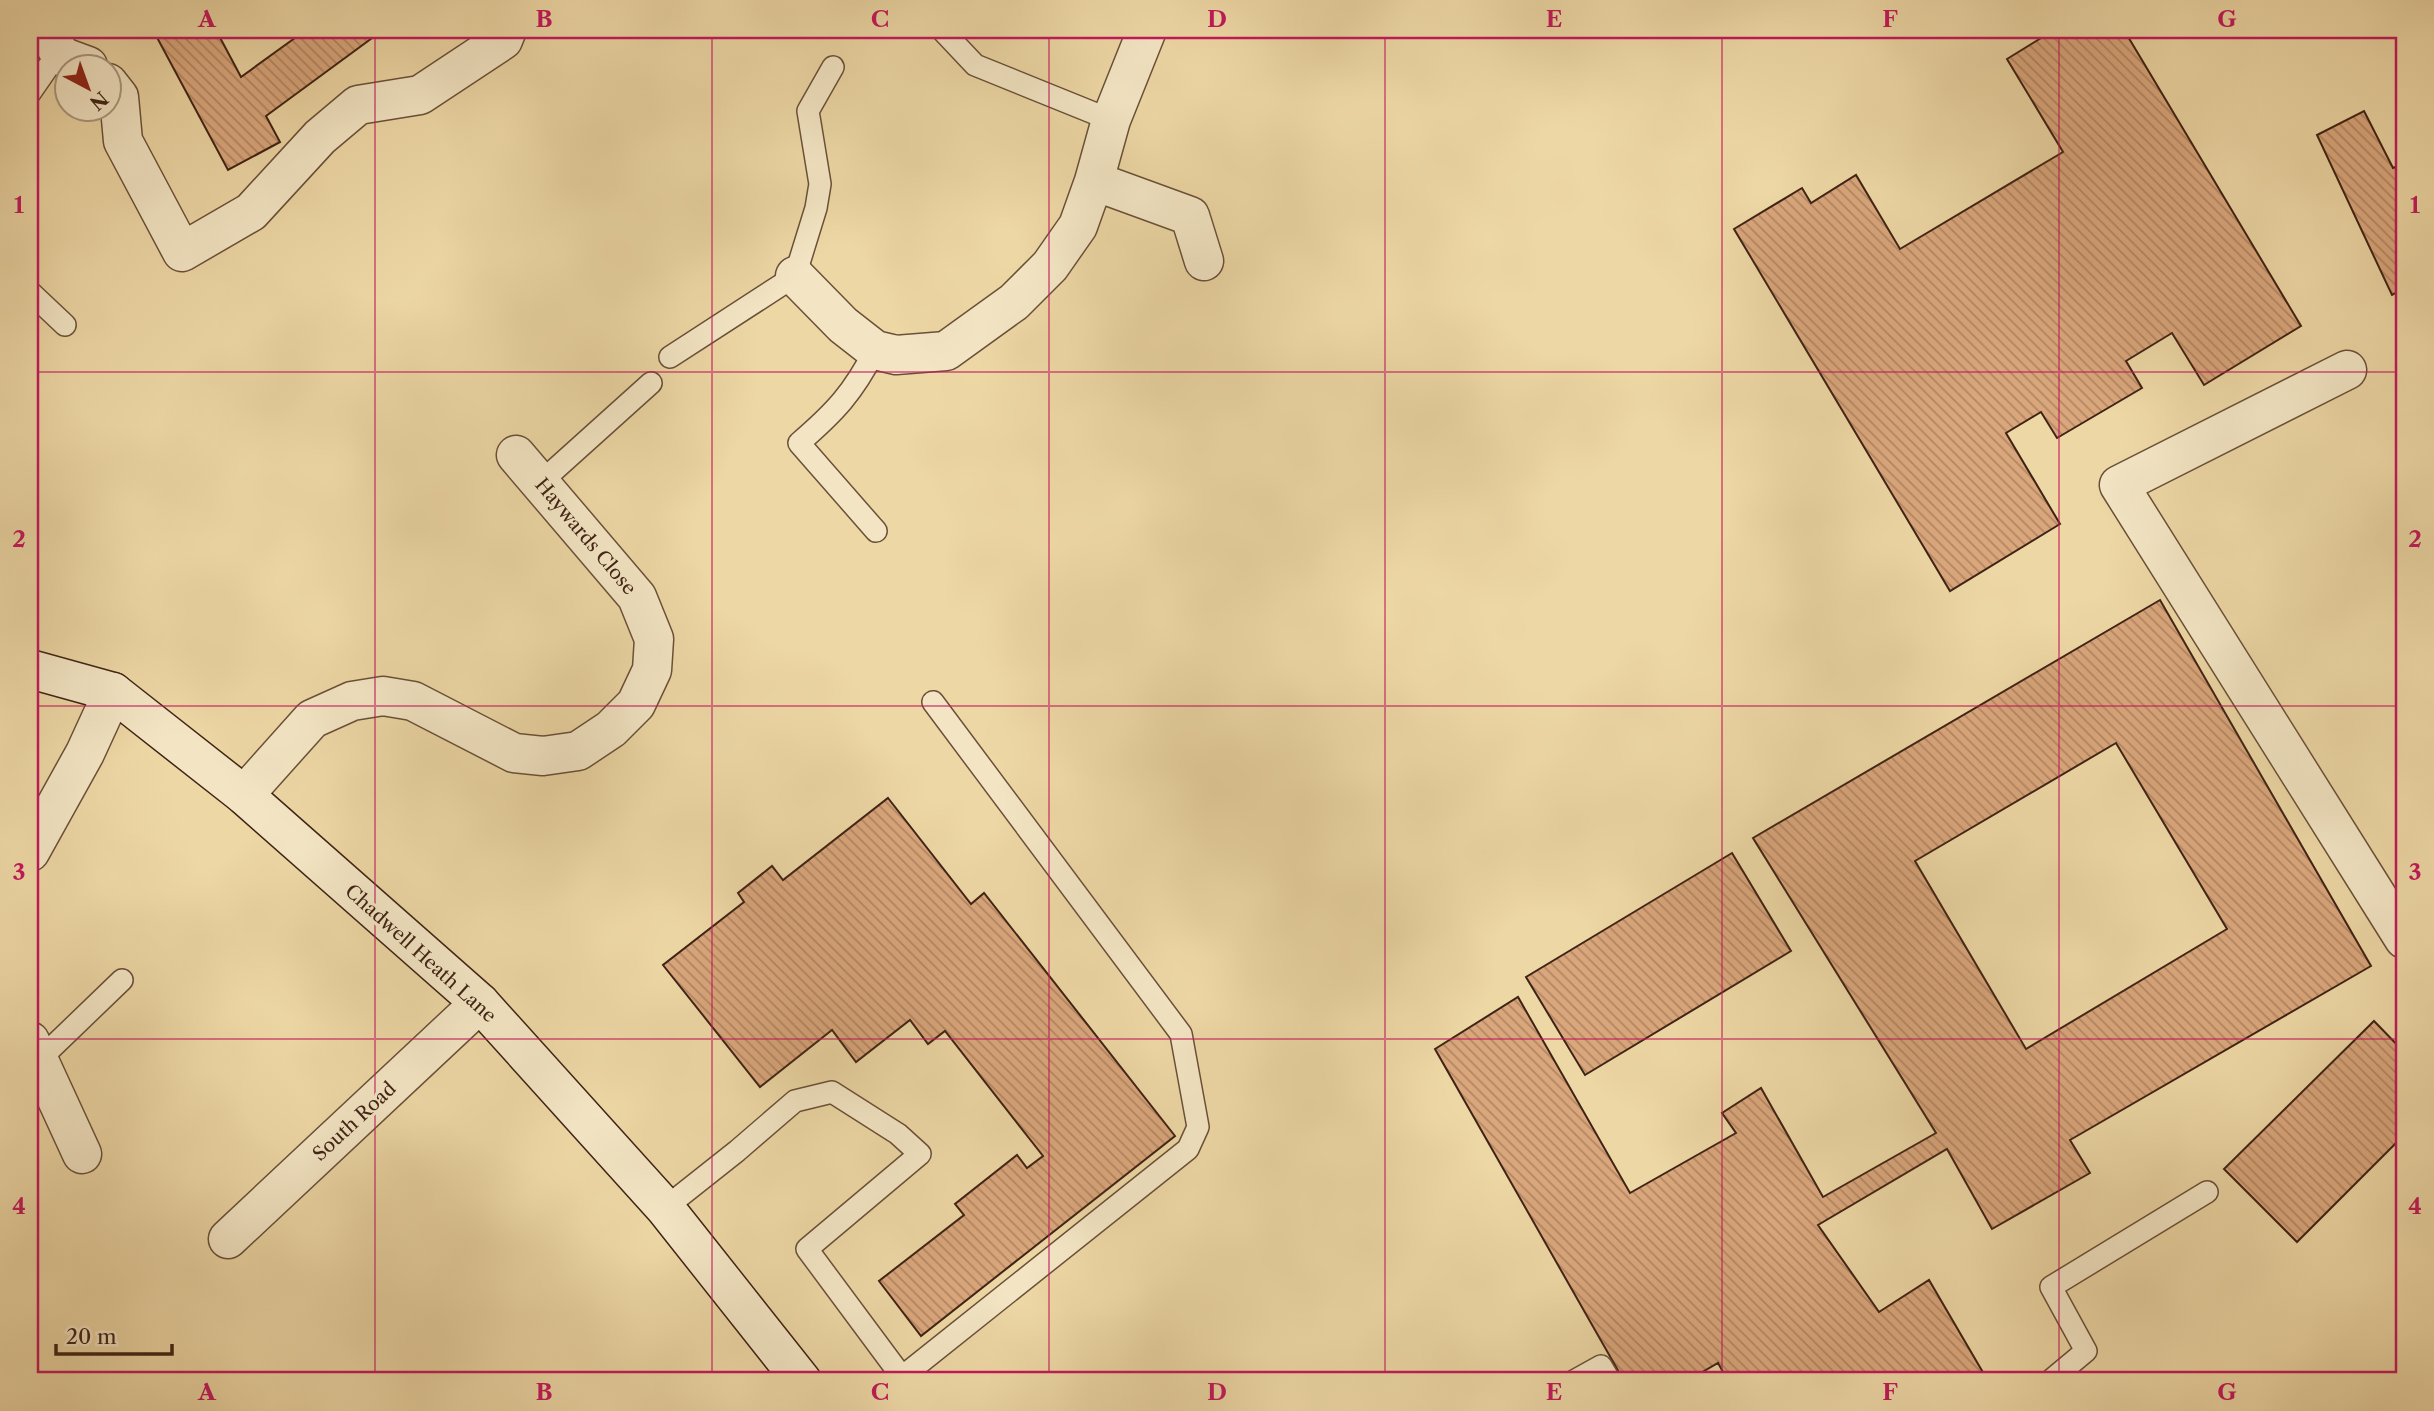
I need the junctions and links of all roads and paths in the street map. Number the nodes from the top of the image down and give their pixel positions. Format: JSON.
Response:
{"nodes":[{"id":1,"x":507,"y":30,"type":"edge"},
{"id":2,"x":942,"y":30,"type":"edge"},
{"id":3,"x":1147,"y":30,"type":"edge"},
{"id":4,"x":65,"y":51,"type":"edge"},
{"id":5,"x":833,"y":67,"type":"dead end"},
{"id":6,"x":30,"y":93,"type":"edge"},
{"id":7,"x":1111,"y":120,"type":"junction"},
{"id":8,"x":121,"y":122,"type":"edge"},
{"id":9,"x":1094,"y":181,"type":"junction"},
{"id":10,"x":1204,"y":261,"type":"dead end"},
{"id":11,"x":796,"y":275,"type":"junction"},
{"id":12,"x":30,"y":292,"type":"edge"},
{"id":13,"x":65,"y":325,"type":"dead end"},
{"id":14,"x":875,"y":350,"type":"junction"},
{"id":15,"x":670,"y":357,"type":"dead end"},
{"id":16,"x":2347,"y":370,"type":"dead end"},
{"id":17,"x":651,"y":383,"type":"dead end"},
{"id":18,"x":529,"y":469,"type":"joint"},
{"id":19,"x":876,"y":531,"type":"dead end"},
{"id":20,"x":30,"y":669,"type":"edge"},
{"id":21,"x":113,"y":692,"type":"junction"},
{"id":22,"x":933,"y":702,"type":"dead end"},
{"id":23,"x":244,"y":794,"type":"junction"},
{"id":24,"x":30,"y":852,"type":"edge"},
{"id":25,"x":2404,"y":939,"type":"edge"},
{"id":26,"x":121,"y":980,"type":"dead end"},
{"id":27,"x":480,"y":1003,"type":"junction"},
{"id":28,"x":34,"y":1051,"type":"edge"},
{"id":29,"x":82,"y":1154,"type":"dead end"},
{"id":30,"x":2207,"y":1192,"type":"dead end"},
{"id":31,"x":665,"y":1208,"type":"junction"},
{"id":32,"x":228,"y":1239,"type":"dead end"},
{"id":33,"x":802,"y":1381,"type":"edge"},
{"id":34,"x":1574,"y":1381,"type":"edge"},
{"id":35,"x":1610,"y":1381,"type":"edge"},
{"id":36,"x":2050,"y":1381,"type":"edge"}],
"edges":[{"from":1,"to":8,"type":"street"},
{"from":2,"to":7,"type":"lane"},
{"from":3,"to":7,"type":"street"},
{"from":4,"to":6,"type":"lane"},
{"from":5,"to":11,"type":"lane"},
{"from":7,"to":9,"type":"street"},
{"from":9,"to":10,"type":"street"},
{"from":9,"to":14,"type":"street"},
{"from":11,"to":14,"type":"street"},
{"from":11,"to":15,"type":"lane"},
{"from":12,"to":13,"type":"lane"},
{"from":14,"to":19,"type":"lane"},
{"from":16,"to":25,"type":"street"},
{"from":17,"to":18,"type":"lane"},
{"from":18,"to":23,"type":"street","name":"Haywards Close"},
{"from":20,"to":21,"type":"street","name":"Chadwell Heath Lane"},
{"from":21,"to":23,"type":"street","name":"Chadwell Heath Lane"},
{"from":21,"to":24,"type":"street"},
{"from":22,"to":31,"type":"lane"},
{"from":23,"to":27,"type":"street","name":"Chadwell Heath Lane"},
{"from":26,"to":28,"type":"lane"},
{"from":27,"to":31,"type":"street","name":"Chadwell Heath Lane"},
{"from":27,"to":32,"type":"street","name":"South Road"},
{"from":28,"to":29,"type":"street"},
{"from":30,"to":36,"type":"lane"},
{"from":31,"to":33,"type":"street","name":"Chadwell Heath Lane"},
{"from":34,"to":35,"type":"lane"}]}
